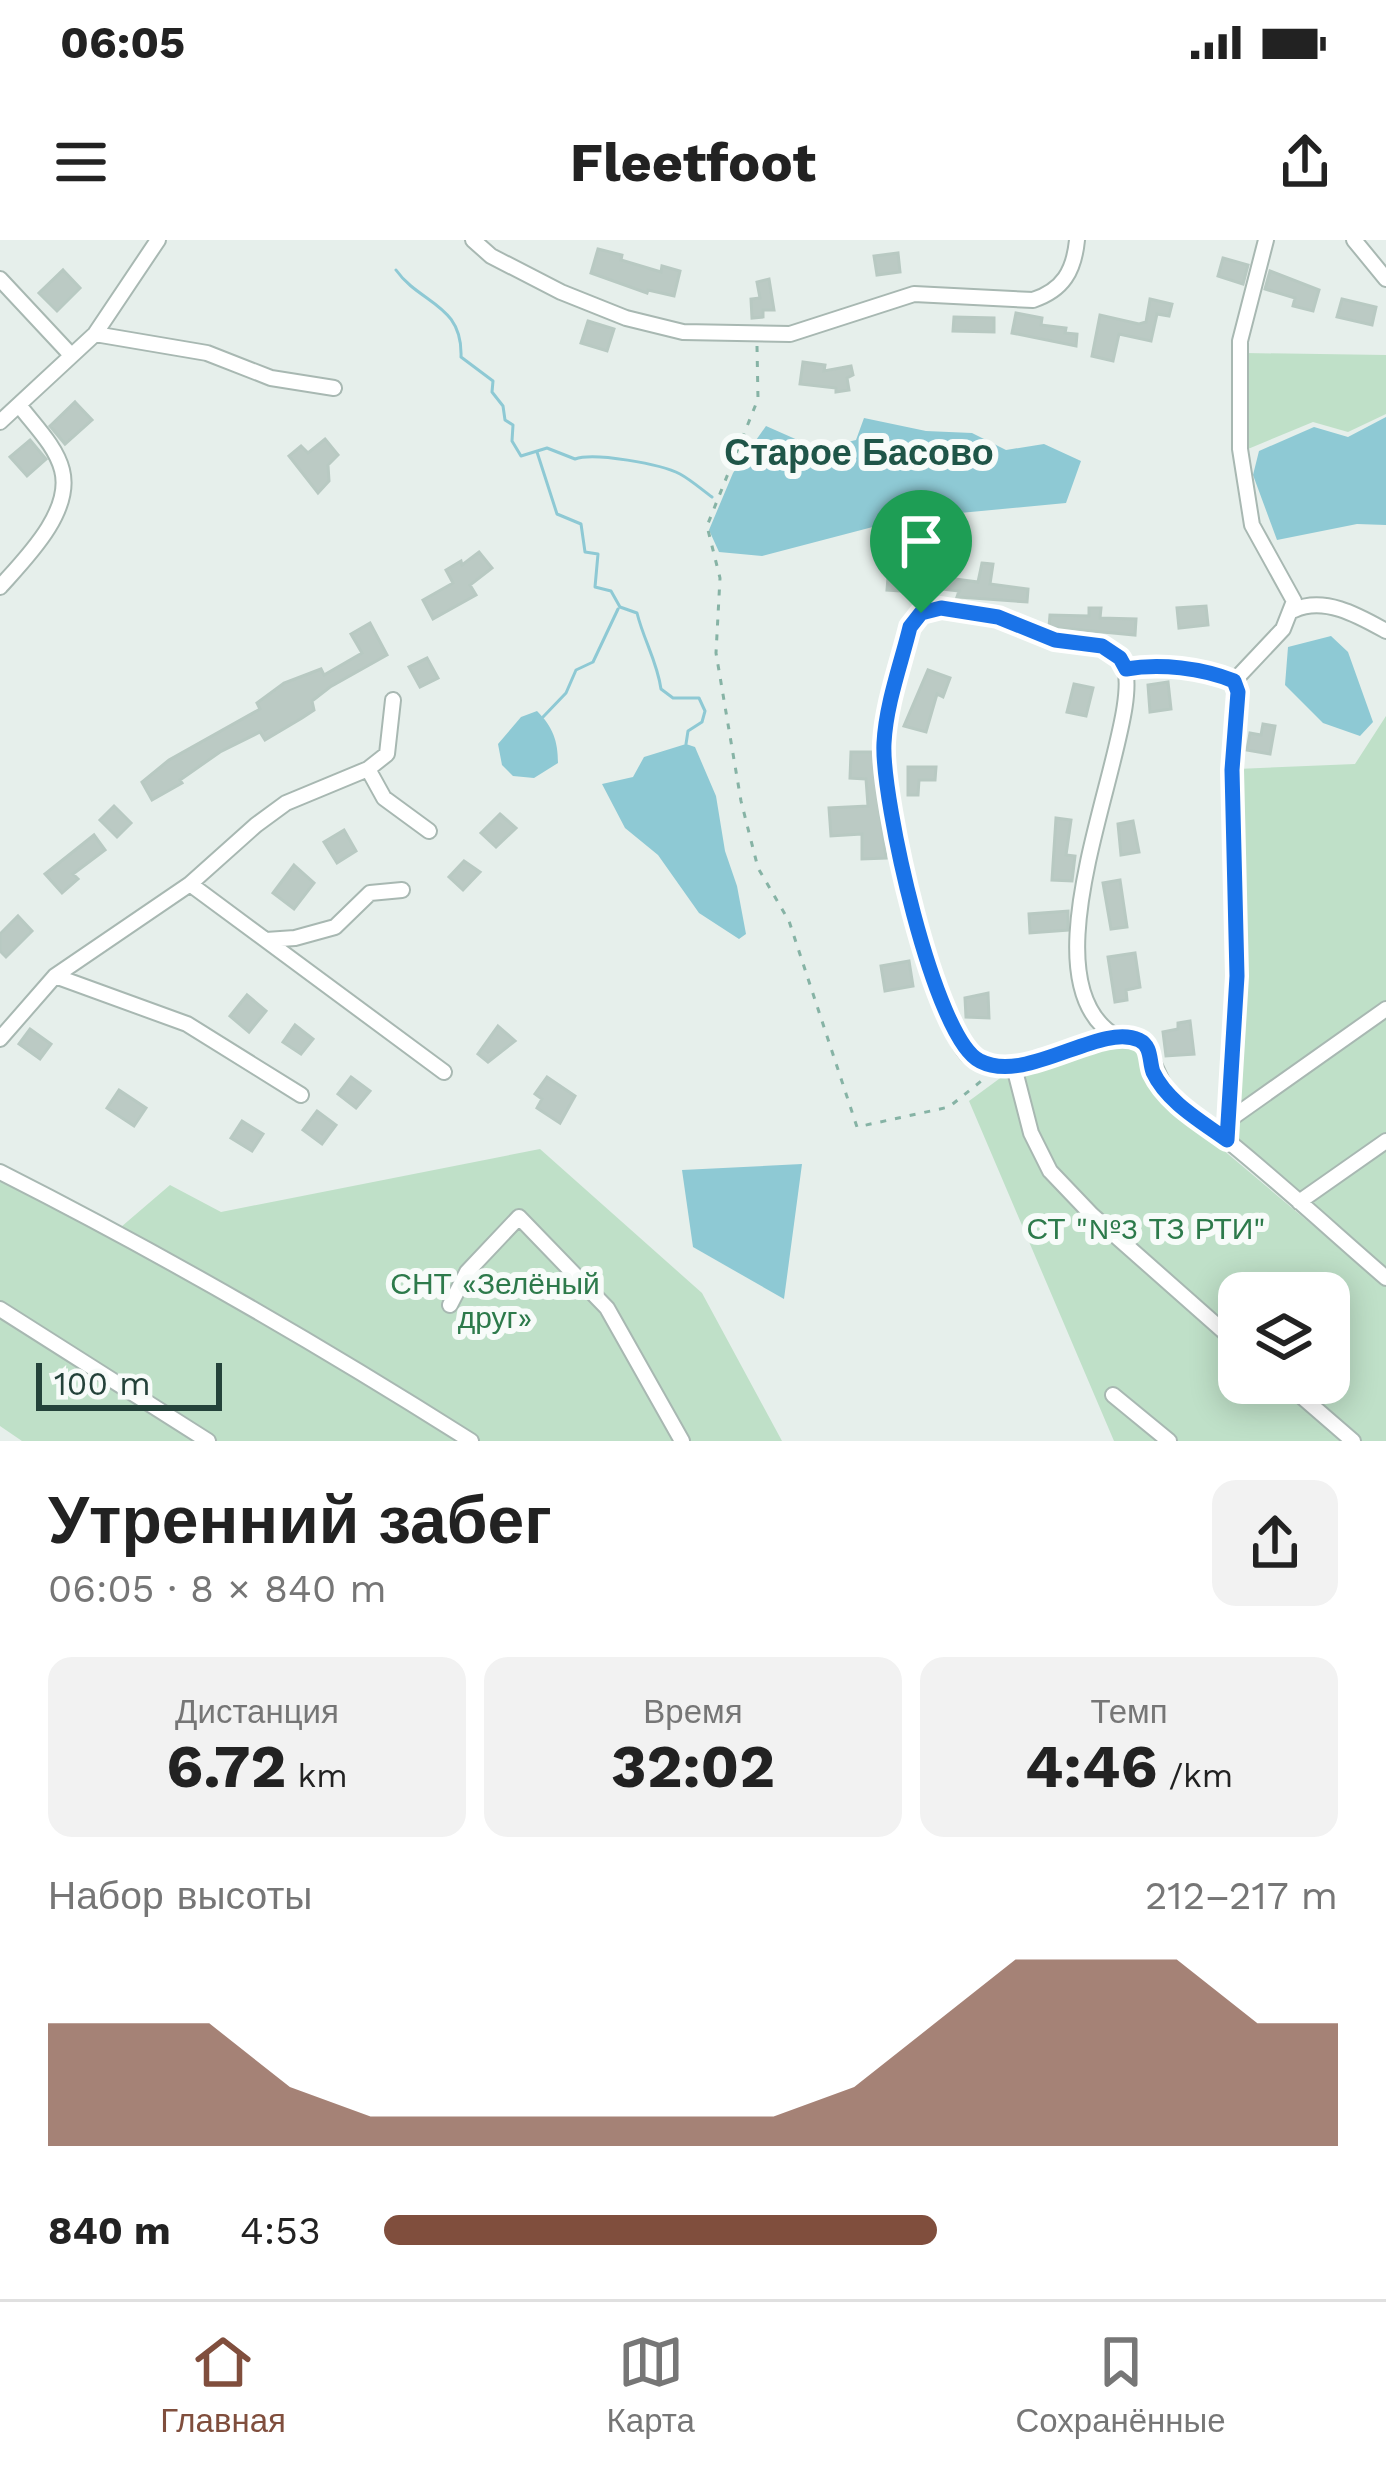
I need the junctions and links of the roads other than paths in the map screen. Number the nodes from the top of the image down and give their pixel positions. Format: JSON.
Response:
{"nodes":[{"id":1,"x":158,"y":240,"type":"edge"},
{"id":2,"x":473,"y":240,"type":"edge"},
{"id":3,"x":1077,"y":240,"type":"edge"},
{"id":4,"x":1266,"y":240,"type":"edge"},
{"id":5,"x":1354,"y":240,"type":"edge"},
{"id":6,"x":0,"y":279,"type":"edge"},
{"id":7,"x":1386,"y":279,"type":"edge"},
{"id":8,"x":95,"y":334,"type":"junction"},
{"id":9,"x":71,"y":355,"type":"junction"},
{"id":10,"x":334,"y":388,"type":"dead end"},
{"id":11,"x":19,"y":405,"type":"junction"},
{"id":12,"x":0,"y":422,"type":"edge"},
{"id":13,"x":0,"y":587,"type":"edge"},
{"id":14,"x":1294,"y":610,"type":"junction"},
{"id":15,"x":1386,"y":631,"type":"edge"},
{"id":16,"x":1126,"y":669,"type":"junction"},
{"id":17,"x":1234,"y":681,"type":"junction"},
{"id":18,"x":393,"y":700,"type":"dead end"},
{"id":19,"x":368,"y":769,"type":"junction"},
{"id":20,"x":429,"y":831,"type":"dead end"},
{"id":21,"x":190,"y":884,"type":"junction"},
{"id":22,"x":402,"y":890,"type":"dead end"},
{"id":23,"x":266,"y":940,"type":"junction"},
{"id":24,"x":55,"y":976,"type":"junction"},
{"id":25,"x":1386,"y":1009,"type":"edge"},
{"id":26,"x":1117,"y":1037,"type":"junction"},
{"id":27,"x":0,"y":1039,"type":"edge"},
{"id":28,"x":1007,"y":1067,"type":"junction"},
{"id":29,"x":444,"y":1072,"type":"dead end"},
{"id":30,"x":302,"y":1095,"type":"dead end"},
{"id":31,"x":1228,"y":1120,"type":"junction"},
{"id":32,"x":1227,"y":1140,"type":"junction"},
{"id":33,"x":1386,"y":1141,"type":"edge"},
{"id":34,"x":0,"y":1172,"type":"edge"},
{"id":35,"x":1299,"y":1202,"type":"junction"},
{"id":36,"x":1386,"y":1277,"type":"edge"},
{"id":37,"x":450,"y":1305,"type":"dead end"},
{"id":38,"x":0,"y":1310,"type":"edge"},
{"id":39,"x":1218,"y":1326,"type":"edge"},
{"id":40,"x":1113,"y":1395,"type":"dead end"},
{"id":41,"x":1310,"y":1404,"type":"edge"},
{"id":42,"x":208,"y":1441,"type":"edge"},
{"id":43,"x":471,"y":1441,"type":"edge"},
{"id":44,"x":682,"y":1441,"type":"edge"},
{"id":45,"x":1169,"y":1441,"type":"edge"},
{"id":46,"x":1353,"y":1441,"type":"edge"}],
"edges":[{"from":1,"to":8,"type":"street"},
{"from":2,"to":3,"type":"street"},
{"from":4,"to":14,"type":"street"},
{"from":5,"to":7,"type":"street"},
{"from":6,"to":9,"type":"street"},
{"from":8,"to":9,"type":"street"},
{"from":8,"to":10,"type":"street"},
{"from":9,"to":11,"type":"street"},
{"from":11,"to":12,"type":"street"},
{"from":11,"to":13,"type":"street"},
{"from":14,"to":15,"type":"street"},
{"from":14,"to":17,"type":"street"},
{"from":16,"to":17,"type":"street"},
{"from":16,"to":26,"type":"street"},
{"from":16,"to":28,"type":"street"},
{"from":17,"to":31,"type":"street"},
{"from":18,"to":19,"type":"street"},
{"from":19,"to":20,"type":"street"},
{"from":19,"to":21,"type":"street"},
{"from":21,"to":23,"type":"street"},
{"from":21,"to":24,"type":"street"},
{"from":22,"to":23,"type":"street"},
{"from":23,"to":29,"type":"street"},
{"from":24,"to":27,"type":"street"},
{"from":24,"to":30,"type":"street"},
{"from":25,"to":31,"type":"street"},
{"from":26,"to":28,"type":"street"},
{"from":26,"to":32,"type":"street"},
{"from":28,"to":39,"type":"street"},
{"from":31,"to":32,"type":"street"},
{"from":32,"to":35,"type":"street"},
{"from":33,"to":35,"type":"street"},
{"from":34,"to":43,"type":"street"},
{"from":35,"to":36,"type":"street"},
{"from":37,"to":44,"type":"street"},
{"from":38,"to":42,"type":"street"},
{"from":40,"to":45,"type":"street"},
{"from":41,"to":46,"type":"street"}]}
